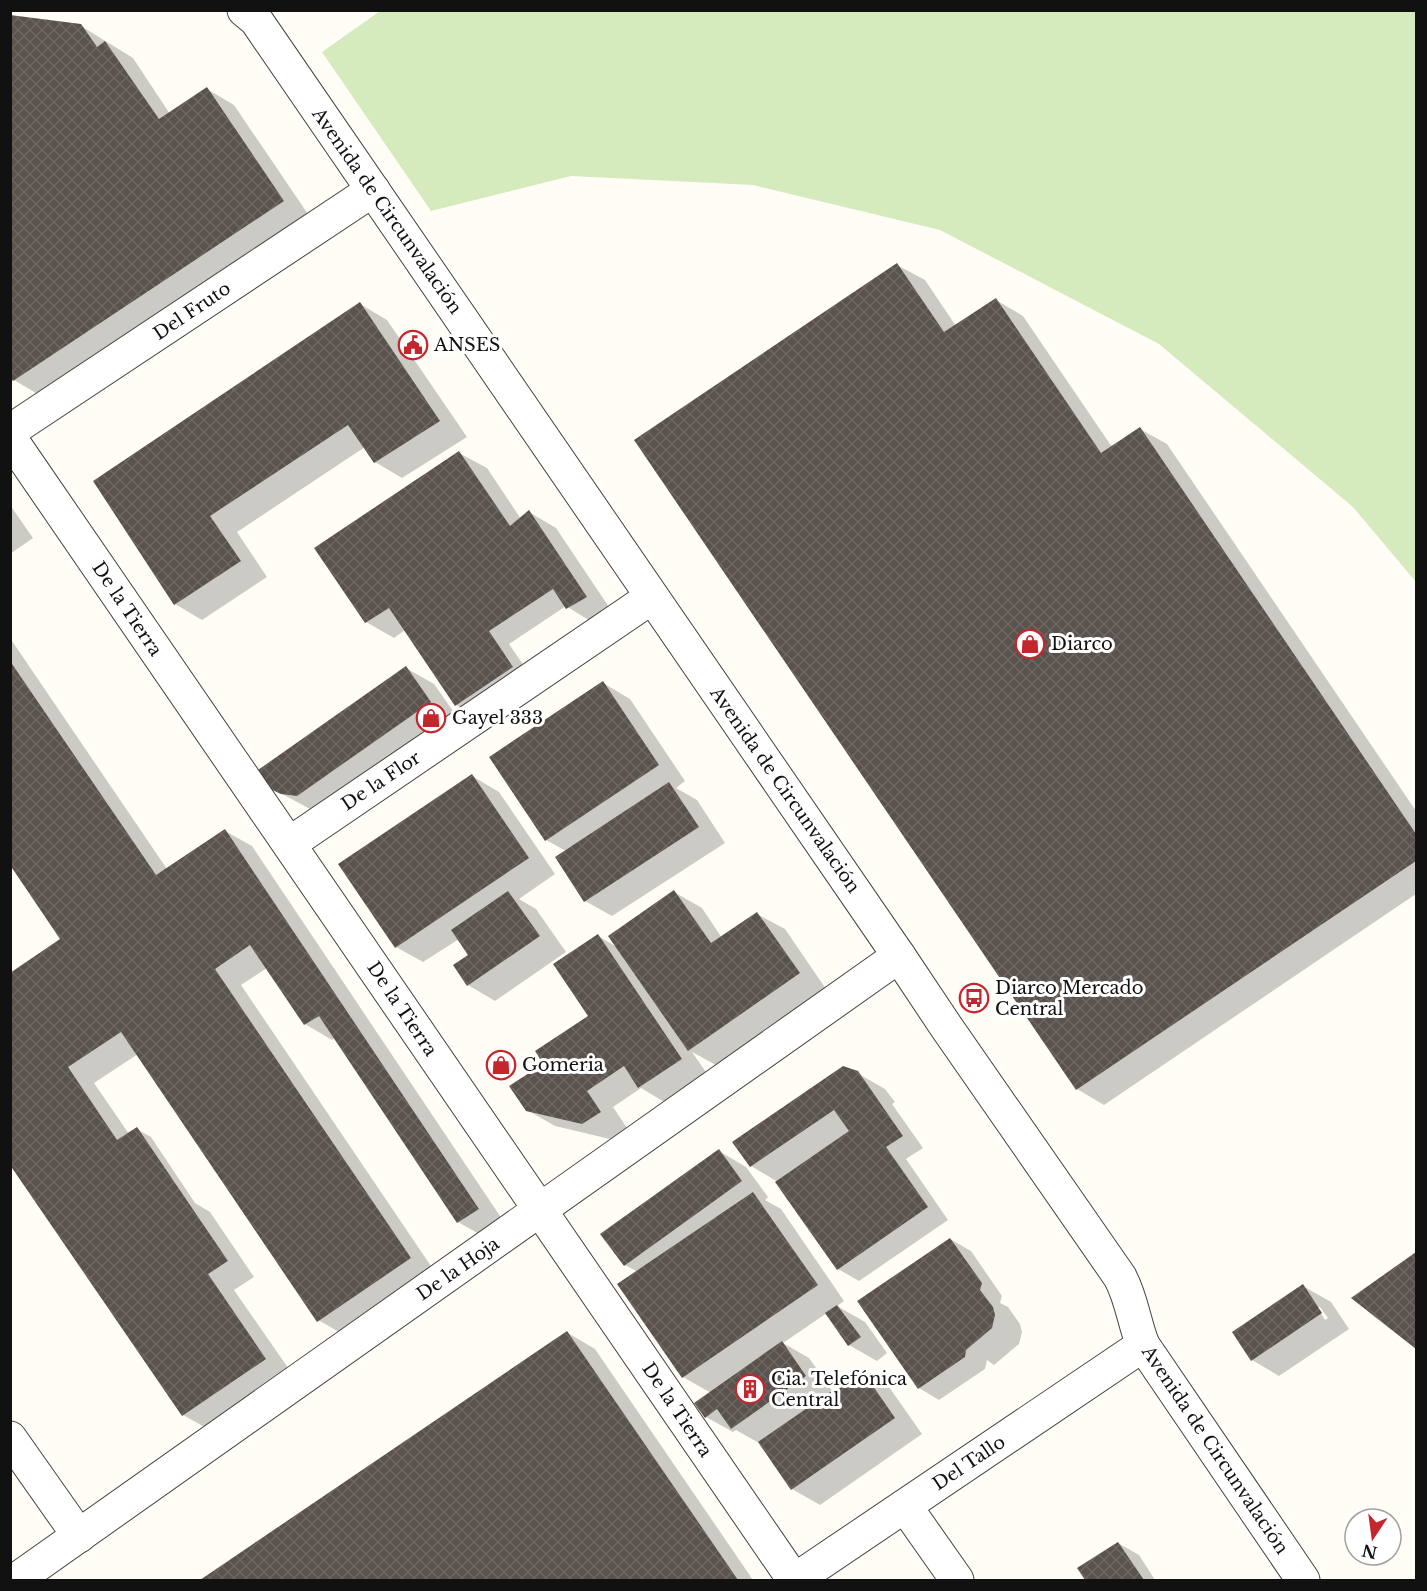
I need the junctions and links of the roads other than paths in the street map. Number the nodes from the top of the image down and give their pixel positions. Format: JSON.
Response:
{"nodes":[{"id":1,"x":244,"y":10,"type":"edge"},
{"id":2,"x":373,"y":190,"type":"junction"},
{"id":3,"x":10,"y":431,"type":"edge"},
{"id":4,"x":10,"y":438,"type":"edge"},
{"id":5,"x":652,"y":597,"type":"junction"},
{"id":6,"x":289,"y":844,"type":"junction"},
{"id":7,"x":899,"y":956,"type":"junction"},
{"id":8,"x":540,"y":1211,"type":"junction"},
{"id":9,"x":1143,"y":1345,"type":"junction"},
{"id":10,"x":10,"y":1438,"type":"edge"},
{"id":11,"x":905,"y":1506,"type":"junction"},
{"id":12,"x":79,"y":1536,"type":"junction"},
{"id":13,"x":16,"y":1581,"type":"edge"},
{"id":14,"x":794,"y":1581,"type":"edge"},
{"id":15,"x":957,"y":1581,"type":"edge"},
{"id":16,"x":1304,"y":1581,"type":"edge"}],
"edges":[{"from":1,"to":2,"type":"street","name":"Avenida de Circunvalación"},
{"from":2,"to":3,"type":"street","name":"Del Fruto"},
{"from":2,"to":5,"type":"street","name":"Avenida de Circunvalación"},
{"from":4,"to":6,"type":"street","name":"De la Tierra"},
{"from":5,"to":6,"type":"street","name":"De la Flor"},
{"from":5,"to":7,"type":"street","name":"Avenida de Circunvalación"},
{"from":6,"to":8,"type":"street","name":"De la Tierra"},
{"from":7,"to":8,"type":"street","name":"De la Hoja"},
{"from":7,"to":9,"type":"street","name":"Avenida de Circunvalación"},
{"from":8,"to":12,"type":"street","name":"De la Hoja"},
{"from":8,"to":14,"type":"street","name":"De la Tierra"},
{"from":9,"to":11,"type":"street","name":"Del Tallo"},
{"from":9,"to":16,"type":"street","name":"Avenida de Circunvalación"},
{"from":10,"to":12,"type":"street"},
{"from":11,"to":14,"type":"street","name":"Del Tallo"},
{"from":11,"to":15,"type":"street"},
{"from":12,"to":13,"type":"street","name":"De la Hoja"}]}
